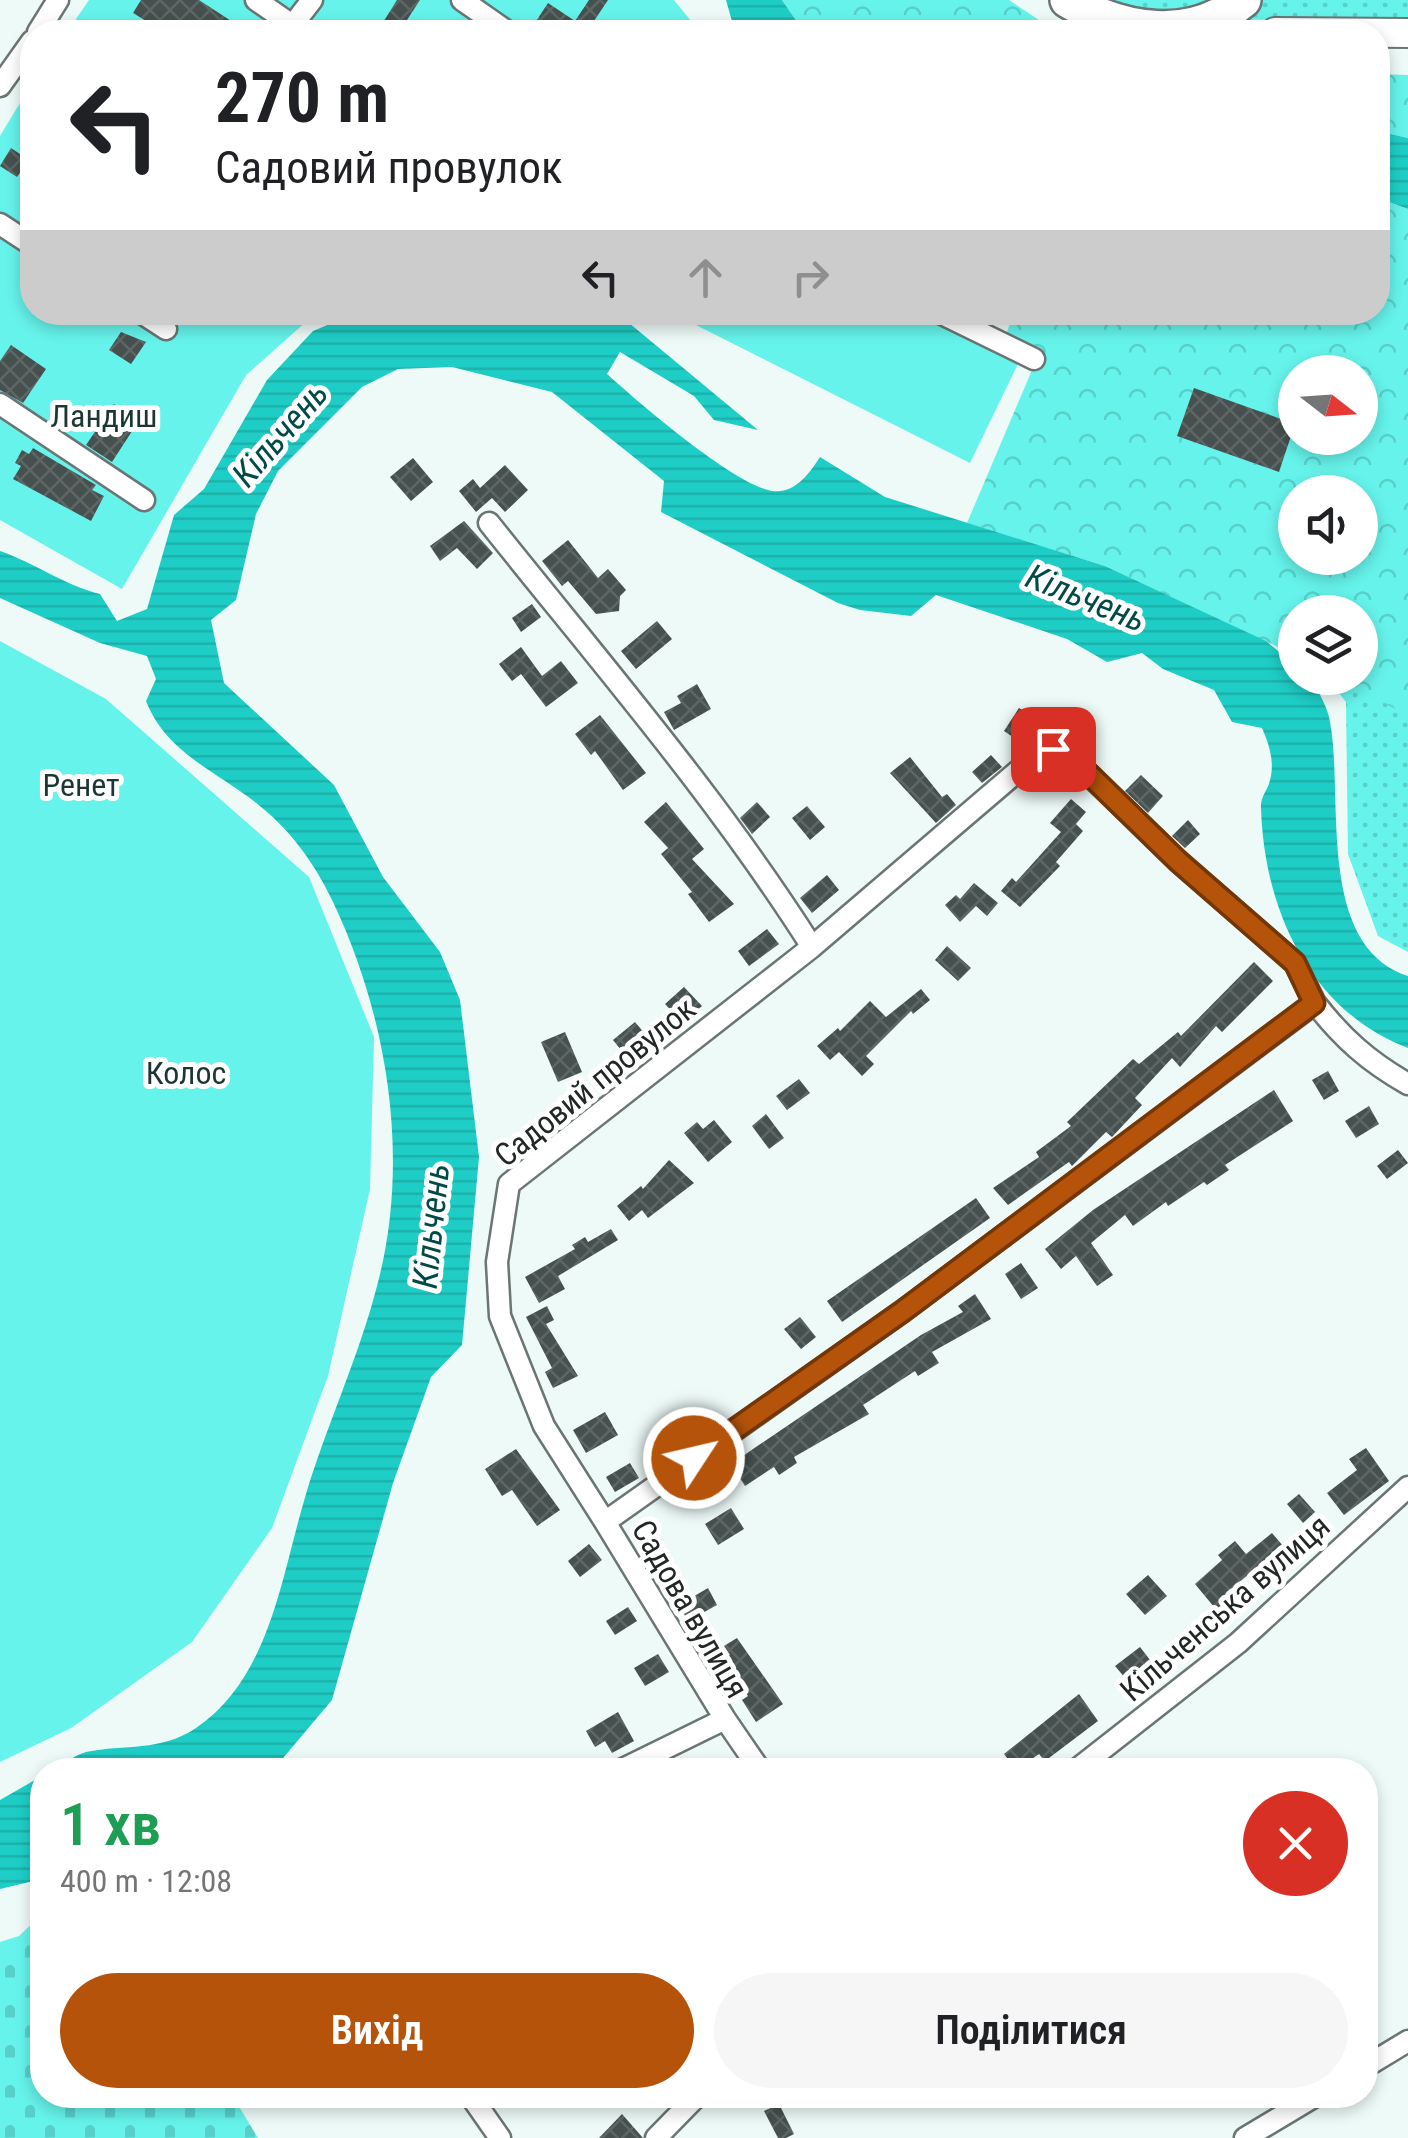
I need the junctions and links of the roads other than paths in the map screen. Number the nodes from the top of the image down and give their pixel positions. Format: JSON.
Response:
{"nodes":[{"id":1,"x":256,"y":0,"type":"edge"},
{"id":2,"x":462,"y":0,"type":"edge"},
{"id":3,"x":1068,"y":0,"type":"edge"},
{"id":4,"x":1243,"y":0,"type":"edge"},
{"id":5,"x":284,"y":20,"type":"edge"},
{"id":6,"x":491,"y":20,"type":"edge"},
{"id":7,"x":1108,"y":20,"type":"edge"},
{"id":8,"x":1208,"y":20,"type":"edge"},
{"id":9,"x":20,"y":63,"type":"edge"},
{"id":10,"x":0,"y":86,"type":"edge"},
{"id":11,"x":160,"y":325,"type":"edge"},
{"id":12,"x":965,"y":325,"type":"edge"},
{"id":13,"x":166,"y":329,"type":"dead end"},
{"id":14,"x":1034,"y":359,"type":"dead end"},
{"id":15,"x":0,"y":404,"type":"edge"},
{"id":16,"x":144,"y":500,"type":"dead end"},
{"id":17,"x":488,"y":522,"type":"dead end"},
{"id":18,"x":812,"y":947,"type":"junction"},
{"id":19,"x":1314,"y":1003,"type":"junction"},
{"id":20,"x":1408,"y":1084,"type":"edge"},
{"id":21,"x":1408,"y":1487,"type":"edge"},
{"id":22,"x":605,"y":1522,"type":"junction"},
{"id":23,"x":725,"y":1719,"type":"junction"},
{"id":24,"x":645,"y":1758,"type":"edge"},
{"id":25,"x":752,"y":1758,"type":"edge"},
{"id":26,"x":1091,"y":1758,"type":"edge"},
{"id":27,"x":1408,"y":2041,"type":"edge"},
{"id":28,"x":1378,"y":2059,"type":"edge"},
{"id":29,"x":479,"y":2108,"type":"edge"},
{"id":30,"x":685,"y":2108,"type":"edge"},
{"id":31,"x":1296,"y":2108,"type":"edge"},
{"id":32,"x":500,"y":2138,"type":"edge"},
{"id":33,"x":656,"y":2138,"type":"edge"},
{"id":34,"x":1245,"y":2138,"type":"edge"}],
"edges":[{"from":1,"to":5,"type":"street"},
{"from":2,"to":6,"type":"street"},
{"from":3,"to":7,"type":"highway"},
{"from":4,"to":8,"type":"highway"},
{"from":9,"to":10,"type":"street"},
{"from":11,"to":13,"type":"street"},
{"from":12,"to":14,"type":"street"},
{"from":15,"to":16,"type":"street"},
{"from":17,"to":18,"type":"street"},
{"from":18,"to":19,"type":"street","name":"Садовий провулок"},
{"from":18,"to":22,"type":"street","name":"Садовий провулок"},
{"from":19,"to":20,"type":"street"},
{"from":19,"to":22,"type":"street","name":"Садова вулиця"},
{"from":21,"to":26,"type":"street","name":"Кільченська вулиця"},
{"from":22,"to":23,"type":"street","name":"Садова вулиця"},
{"from":23,"to":24,"type":"street","name":"Садова вулиця"},
{"from":23,"to":25,"type":"street"},
{"from":27,"to":28,"type":"street"},
{"from":29,"to":32,"type":"street"},
{"from":30,"to":33,"type":"street"},
{"from":31,"to":34,"type":"street"}]}
